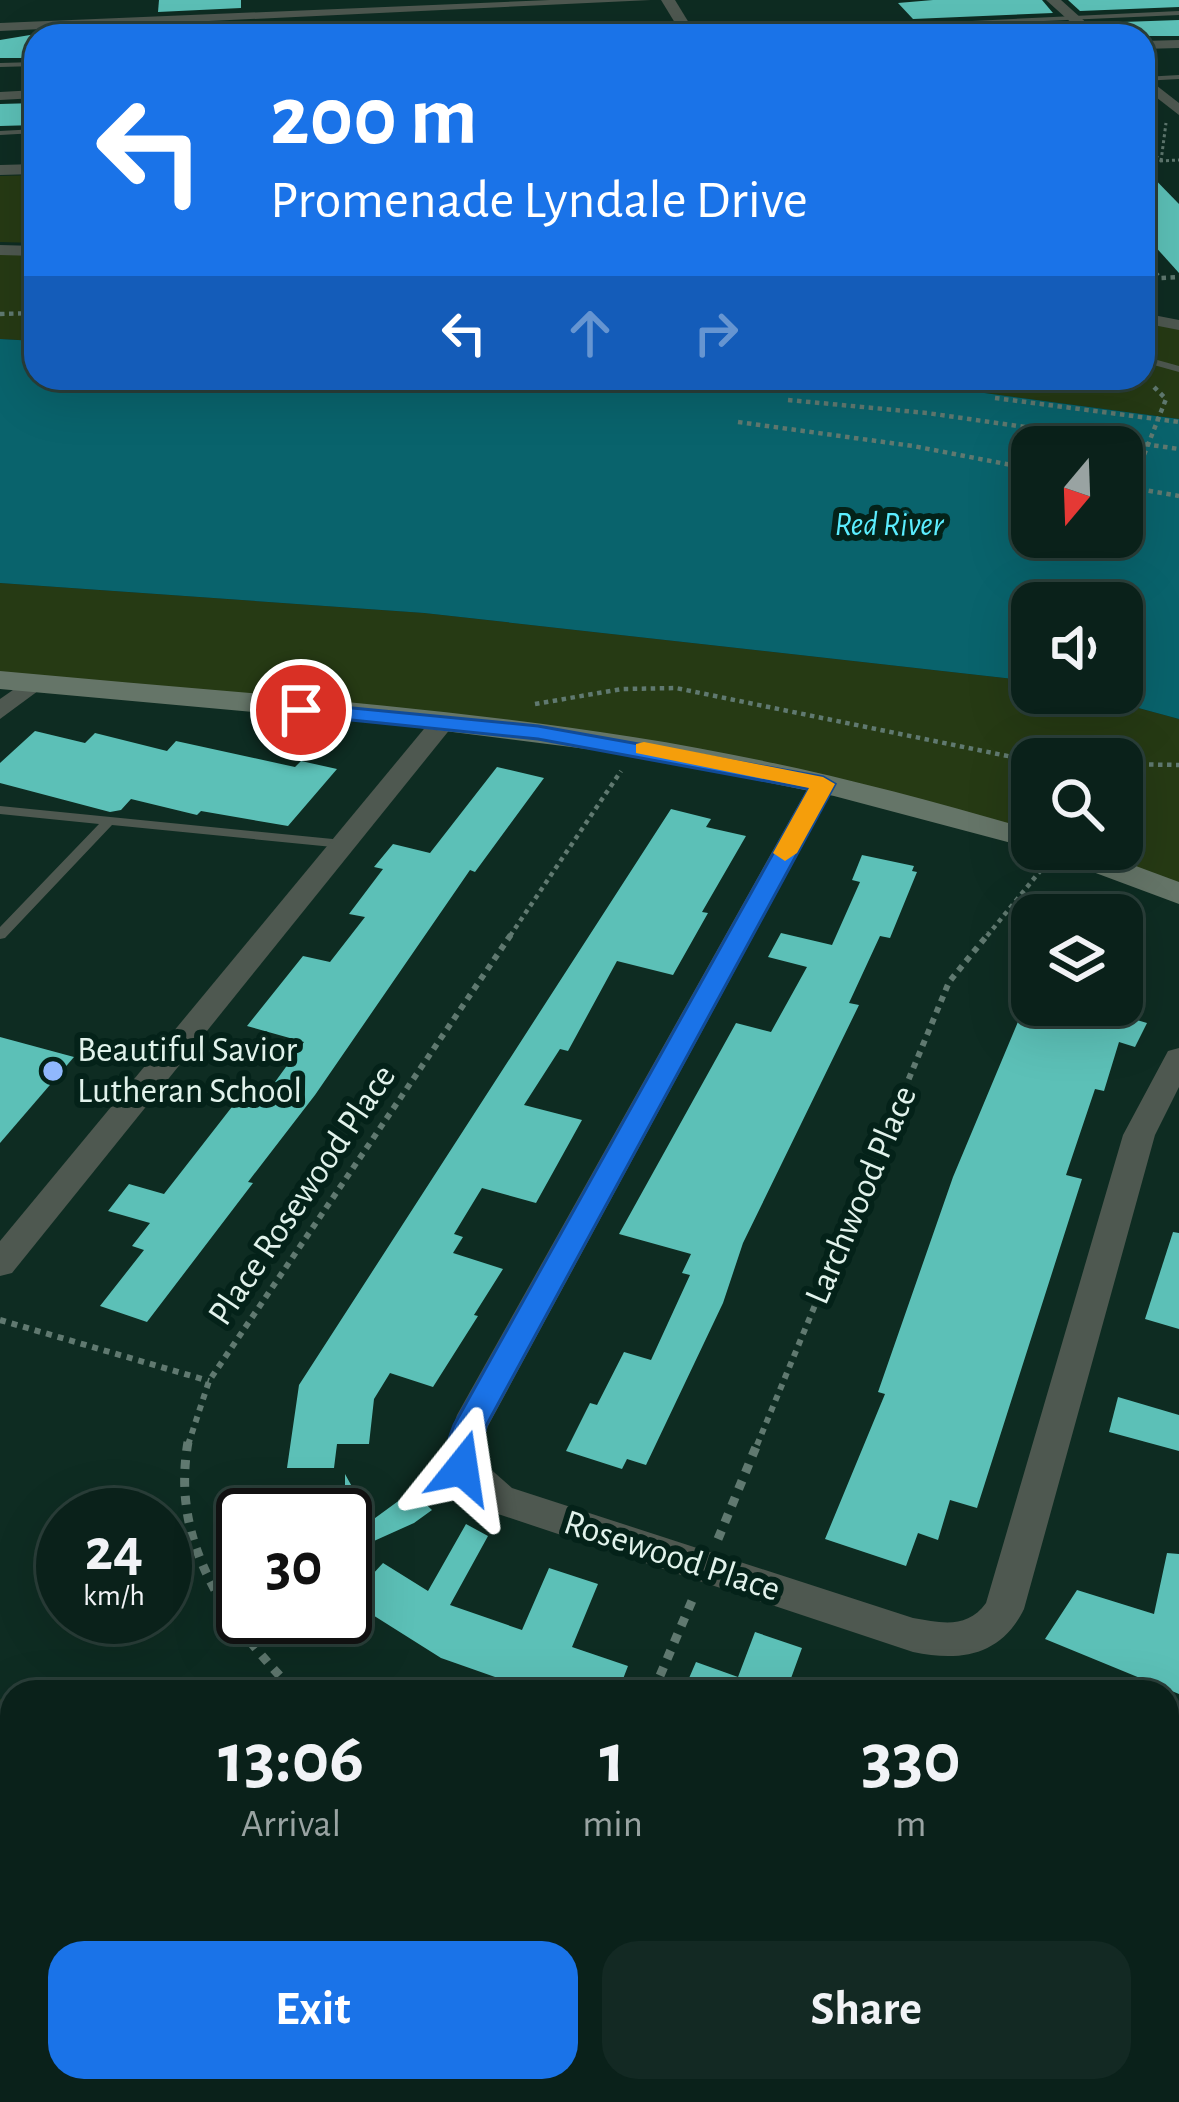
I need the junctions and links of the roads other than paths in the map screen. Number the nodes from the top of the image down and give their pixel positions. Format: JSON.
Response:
{"nodes":[{"id":1,"x":644,"y":0,"type":"edge"},
{"id":2,"x":1053,"y":0,"type":"edge"},
{"id":3,"x":275,"y":8,"type":"edge"},
{"id":4,"x":1179,"y":13,"type":"edge"},
{"id":5,"x":1074,"y":17,"type":"junction"},
{"id":6,"x":43,"y":24,"type":"edge"},
{"id":7,"x":925,"y":24,"type":"edge"},
{"id":8,"x":1081,"y":24,"type":"edge"},
{"id":9,"x":0,"y":680,"type":"edge"},
{"id":10,"x":33,"y":683,"type":"junction"},
{"id":11,"x":0,"y":712,"type":"edge"},
{"id":12,"x":442,"y":723,"type":"junction"},
{"id":13,"x":823,"y":784,"type":"junction"},
{"id":14,"x":0,"y":811,"type":"edge"},
{"id":15,"x":109,"y":821,"type":"junction"},
{"id":16,"x":1011,"y":841,"type":"edge"},
{"id":17,"x":343,"y":844,"type":"junction"},
{"id":18,"x":1103,"y":870,"type":"edge"},
{"id":19,"x":1179,"y":894,"type":"edge"},
{"id":20,"x":0,"y":935,"type":"edge"},
{"id":21,"x":1179,"y":1058,"type":"edge"},
{"id":22,"x":0,"y":1264,"type":"edge"}],
"edges":[{"from":1,"to":3,"type":"street"},
{"from":2,"to":5,"type":"street"},
{"from":3,"to":6,"type":"street"},
{"from":4,"to":5,"type":"lane"},
{"from":5,"to":7,"type":"lane"},
{"from":5,"to":8,"type":"street"},
{"from":9,"to":10,"type":"street"},
{"from":10,"to":11,"type":"street"},
{"from":10,"to":12,"type":"street"},
{"from":12,"to":13,"type":"street"},
{"from":12,"to":17,"type":"street"},
{"from":13,"to":16,"type":"street"},
{"from":13,"to":21,"type":"street","name":"Rosewood Place"},
{"from":14,"to":15,"type":"lane"},
{"from":15,"to":17,"type":"lane"},
{"from":15,"to":20,"type":"lane"},
{"from":17,"to":22,"type":"street"},
{"from":18,"to":19,"type":"street"}]}
